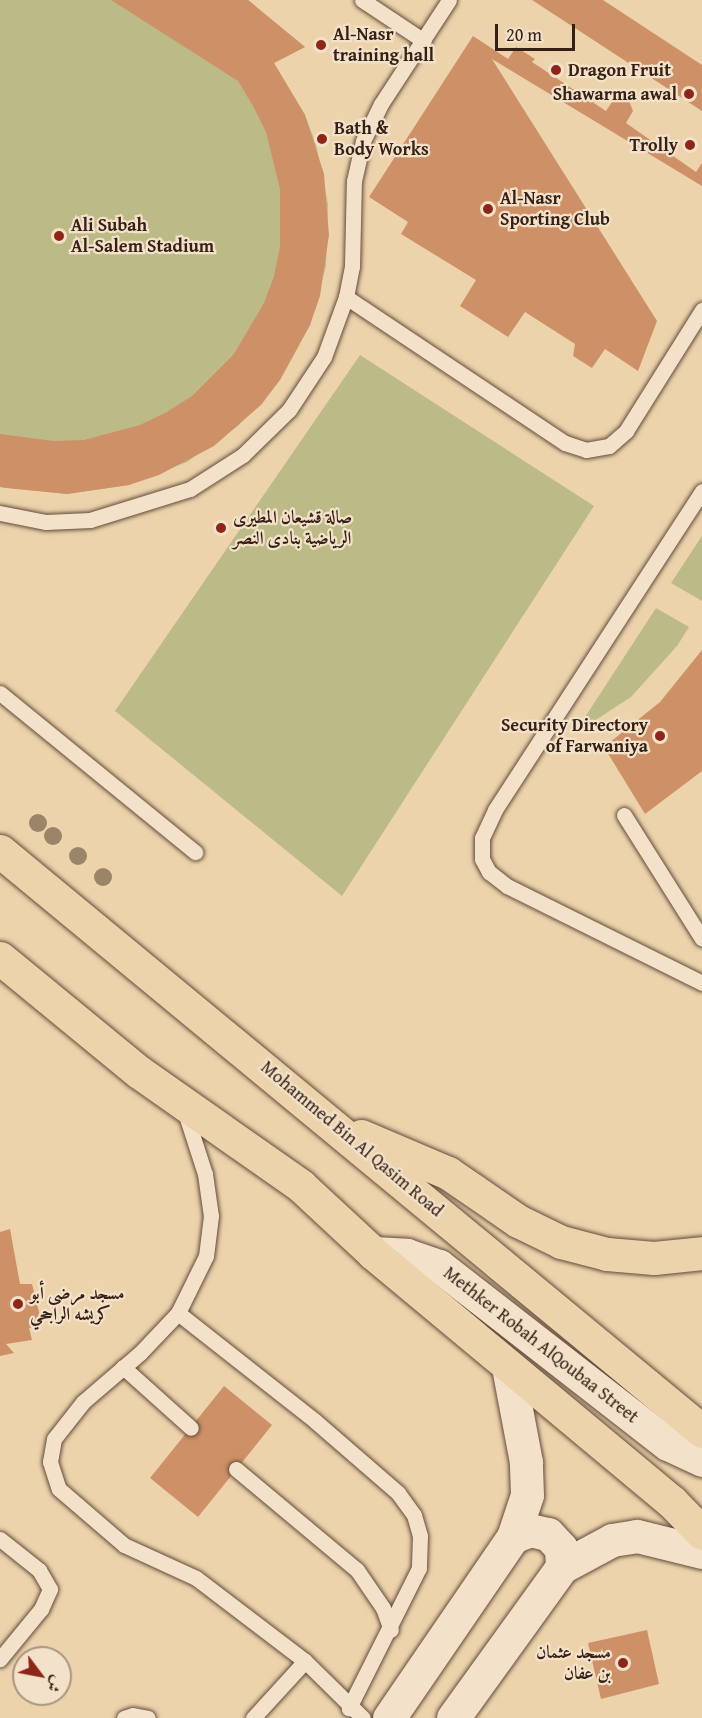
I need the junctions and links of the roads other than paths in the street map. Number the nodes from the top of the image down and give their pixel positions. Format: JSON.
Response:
{"nodes":[{"id":1,"x":362,"y":0,"type":"edge"},
{"id":2,"x":449,"y":0,"type":"edge"},
{"id":3,"x":424,"y":40,"type":"junction"},
{"id":4,"x":346,"y":297,"type":"junction"},
{"id":5,"x":702,"y":310,"type":"edge"},
{"id":6,"x":702,"y":490,"type":"edge"},
{"id":7,"x":0,"y":513,"type":"edge"},
{"id":8,"x":0,"y":693,"type":"edge"},
{"id":9,"x":624,"y":815,"type":"dead end"},
{"id":10,"x":0,"y":851,"type":"edge"},
{"id":11,"x":195,"y":852,"type":"dead end"},
{"id":12,"x":702,"y":939,"type":"edge"},
{"id":13,"x":0,"y":958,"type":"edge"},
{"id":14,"x":702,"y":983,"type":"edge"},
{"id":15,"x":182,"y":1103,"type":"junction"},
{"id":16,"x":342,"y":1131,"type":"junction"},
{"id":17,"x":372,"y":1253,"type":"junction"},
{"id":18,"x":702,"y":1253,"type":"edge"},
{"id":19,"x":178,"y":1313,"type":"junction"},
{"id":20,"x":508,"y":1366,"type":"junction"},
{"id":21,"x":123,"y":1367,"type":"junction"},
{"id":22,"x":191,"y":1428,"type":"dead end"},
{"id":23,"x":702,"y":1431,"type":"edge"},
{"id":24,"x":702,"y":1460,"type":"edge"},
{"id":25,"x":236,"y":1469,"type":"dead end"},
{"id":26,"x":702,"y":1533,"type":"edge"},
{"id":27,"x":513,"y":1537,"type":"junction"},
{"id":28,"x":0,"y":1539,"type":"edge"},
{"id":29,"x":702,"y":1552,"type":"edge"},
{"id":30,"x":562,"y":1567,"type":"junction"},
{"id":31,"x":391,"y":1630,"type":"junction"},
{"id":32,"x":0,"y":1659,"type":"edge"},
{"id":33,"x":305,"y":1661,"type":"junction"},
{"id":34,"x":349,"y":1708,"type":"junction"},
{"id":35,"x":124,"y":1718,"type":"edge"},
{"id":36,"x":148,"y":1718,"type":"edge"},
{"id":37,"x":253,"y":1718,"type":"edge"},
{"id":38,"x":363,"y":1718,"type":"edge"},
{"id":39,"x":388,"y":1718,"type":"edge"},
{"id":40,"x":453,"y":1718,"type":"edge"}],
"edges":[{"from":1,"to":3,"type":"lane"},
{"from":2,"to":3,"type":"lane"},
{"from":3,"to":4,"type":"lane"},
{"from":4,"to":5,"type":"lane"},
{"from":4,"to":7,"type":"lane"},
{"from":6,"to":14,"type":"lane"},
{"from":8,"to":11,"type":"lane"},
{"from":9,"to":12,"type":"lane"},
{"from":10,"to":16,"type":"main road","name":"Mohammed Bin Al Qasim Road"},
{"from":13,"to":15,"type":"main road"},
{"from":15,"to":17,"type":"main road"},
{"from":15,"to":19,"type":"lane"},
{"from":16,"to":18,"type":"main road"},
{"from":16,"to":23,"type":"main road","name":"Mohammed Bin Al Qasim Road"},
{"from":17,"to":20,"type":"main road"},
{"from":17,"to":24,"type":"street","name":"Methker Robah AlQoubaa Street"},
{"from":19,"to":21,"type":"lane"},
{"from":19,"to":31,"type":"lane"},
{"from":20,"to":26,"type":"main road"},
{"from":20,"to":27,"type":"street"},
{"from":21,"to":22,"type":"lane"},
{"from":21,"to":33,"type":"lane"},
{"from":25,"to":31,"type":"lane"},
{"from":27,"to":30,"type":"street"},
{"from":27,"to":39,"type":"street"},
{"from":28,"to":32,"type":"lane"},
{"from":29,"to":30,"type":"street"},
{"from":30,"to":40,"type":"street"},
{"from":31,"to":34,"type":"lane"},
{"from":33,"to":34,"type":"lane"},
{"from":33,"to":37,"type":"lane"},
{"from":34,"to":38,"type":"lane"},
{"from":35,"to":36,"type":"lane"}]}
